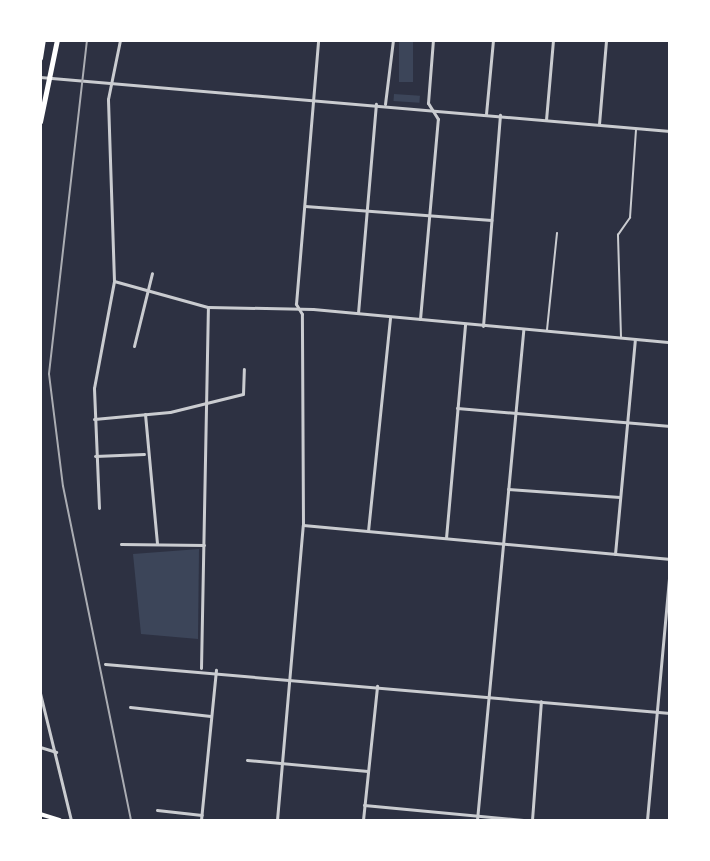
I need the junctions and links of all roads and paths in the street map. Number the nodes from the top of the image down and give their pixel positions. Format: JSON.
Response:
{"nodes":[{"id":1,"x":44,"y":40,"type":"edge"},
{"id":2,"x":57,"y":40,"type":"edge"},
{"id":3,"x":120,"y":40,"type":"edge"},
{"id":4,"x":318,"y":40,"type":"edge"},
{"id":5,"x":393,"y":40,"type":"edge"},
{"id":6,"x":433,"y":40,"type":"edge"},
{"id":7,"x":493,"y":40,"type":"edge"},
{"id":8,"x":553,"y":40,"type":"edge"},
{"id":9,"x":606,"y":40,"type":"edge"},
{"id":10,"x":40,"y":58,"type":"edge"},
{"id":11,"x":40,"y":77,"type":"edge"},
{"id":12,"x":51,"y":78,"type":"junction"},
{"id":13,"x":115,"y":85,"type":"junction"},
{"id":14,"x":312,"y":99,"type":"junction"},
{"id":15,"x":376,"y":104,"type":"junction"},
{"id":16,"x":385,"y":105,"type":"junction"},
{"id":17,"x":432,"y":109,"type":"junction"},
{"id":18,"x":486,"y":114,"type":"junction"},
{"id":19,"x":500,"y":116,"type":"junction"},
{"id":20,"x":546,"y":120,"type":"junction"},
{"id":21,"x":40,"y":122,"type":"edge"},
{"id":22,"x":599,"y":124,"type":"junction"},
{"id":23,"x":636,"y":128,"type":"junction"},
{"id":24,"x":669,"y":131,"type":"edge"},
{"id":25,"x":305,"y":206,"type":"junction"},
{"id":26,"x":367,"y":210,"type":"junction"},
{"id":27,"x":429,"y":215,"type":"junction"},
{"id":28,"x":491,"y":220,"type":"junction"},
{"id":29,"x":557,"y":234,"type":"dead end"},
{"id":30,"x":152,"y":273,"type":"dead end"},
{"id":31,"x":114,"y":281,"type":"junction"},
{"id":32,"x":146,"y":290,"type":"junction"},
{"id":33,"x":208,"y":307,"type":"junction"},
{"id":34,"x":301,"y":308,"type":"junction"},
{"id":35,"x":358,"y":313,"type":"junction"},
{"id":36,"x":390,"y":317,"type":"junction"},
{"id":37,"x":420,"y":319,"type":"junction"},
{"id":38,"x":465,"y":324,"type":"junction"},
{"id":39,"x":483,"y":326,"type":"junction"},
{"id":40,"x":523,"y":329,"type":"junction"},
{"id":41,"x":547,"y":331,"type":"junction"},
{"id":42,"x":621,"y":338,"type":"junction"},
{"id":43,"x":635,"y":339,"type":"junction"},
{"id":44,"x":669,"y":342,"type":"edge"},
{"id":45,"x":134,"y":346,"type":"dead end"},
{"id":46,"x":244,"y":369,"type":"dead end"},
{"id":47,"x":207,"y":402,"type":"junction"},
{"id":48,"x":458,"y":408,"type":"junction"},
{"id":49,"x":515,"y":413,"type":"junction"},
{"id":50,"x":145,"y":414,"type":"junction"},
{"id":51,"x":94,"y":419,"type":"junction"},
{"id":52,"x":627,"y":423,"type":"junction"},
{"id":53,"x":669,"y":426,"type":"edge"},
{"id":54,"x":145,"y":454,"type":"junction"},
{"id":55,"x":95,"y":456,"type":"junction"},
{"id":56,"x":508,"y":489,"type":"junction"},
{"id":57,"x":620,"y":497,"type":"junction"},
{"id":58,"x":99,"y":508,"type":"dead end"},
{"id":59,"x":303,"y":525,"type":"junction"},
{"id":60,"x":368,"y":531,"type":"junction"},
{"id":61,"x":446,"y":538,"type":"junction"},
{"id":62,"x":157,"y":543,"type":"junction"},
{"id":63,"x":121,"y":544,"type":"dead end"},
{"id":64,"x":503,"y":544,"type":"junction"},
{"id":65,"x":204,"y":545,"type":"junction"},
{"id":66,"x":615,"y":554,"type":"junction"},
{"id":67,"x":669,"y":559,"type":"edge"},
{"id":68,"x":669,"y":567,"type":"edge"},
{"id":69,"x":105,"y":663,"type":"dead end"},
{"id":70,"x":201,"y":669,"type":"junction"},
{"id":71,"x":216,"y":670,"type":"junction"},
{"id":72,"x":289,"y":677,"type":"junction"},
{"id":73,"x":376,"y":686,"type":"junction"},
{"id":74,"x":40,"y":693,"type":"edge"},
{"id":75,"x":489,"y":696,"type":"junction"},
{"id":76,"x":541,"y":701,"type":"junction"},
{"id":77,"x":130,"y":707,"type":"dead end"},
{"id":78,"x":656,"y":712,"type":"junction"},
{"id":79,"x":669,"y":713,"type":"edge"},
{"id":80,"x":212,"y":716,"type":"junction"},
{"id":81,"x":40,"y":747,"type":"edge"},
{"id":82,"x":56,"y":752,"type":"junction"},
{"id":83,"x":248,"y":760,"type":"dead end"},
{"id":84,"x":282,"y":763,"type":"junction"},
{"id":85,"x":368,"y":771,"type":"junction"},
{"id":86,"x":364,"y":805,"type":"junction"},
{"id":87,"x":157,"y":810,"type":"dead end"},
{"id":88,"x":40,"y":814,"type":"edge"},
{"id":89,"x":202,"y":815,"type":"junction"},
{"id":90,"x":477,"y":818,"type":"edge"},
{"id":91,"x":60,"y":820,"type":"edge"},
{"id":92,"x":71,"y":820,"type":"edge"},
{"id":93,"x":201,"y":820,"type":"edge"},
{"id":94,"x":277,"y":820,"type":"edge"},
{"id":95,"x":363,"y":820,"type":"edge"},
{"id":96,"x":523,"y":820,"type":"edge"},
{"id":97,"x":532,"y":820,"type":"edge"},
{"id":98,"x":646,"y":820,"type":"edge"}],
"edges":[{"from":1,"to":10,"type":"main road"},
{"from":2,"to":12,"type":"main road"},
{"from":3,"to":13,"type":"street"},
{"from":4,"to":14,"type":"street"},
{"from":5,"to":16,"type":"street"},
{"from":6,"to":17,"type":"street"},
{"from":7,"to":18,"type":"street"},
{"from":8,"to":20,"type":"street"},
{"from":9,"to":22,"type":"street"},
{"from":11,"to":12,"type":"street"},
{"from":12,"to":13,"type":"street"},
{"from":12,"to":21,"type":"main road"},
{"from":13,"to":14,"type":"street"},
{"from":13,"to":31,"type":"street"},
{"from":14,"to":15,"type":"street"},
{"from":14,"to":25,"type":"street"},
{"from":15,"to":16,"type":"street"},
{"from":15,"to":26,"type":"street"},
{"from":16,"to":17,"type":"street"},
{"from":17,"to":18,"type":"street"},
{"from":17,"to":27,"type":"street"},
{"from":18,"to":19,"type":"street"},
{"from":19,"to":20,"type":"street"},
{"from":19,"to":28,"type":"street"},
{"from":20,"to":22,"type":"street"},
{"from":22,"to":23,"type":"street"},
{"from":23,"to":24,"type":"street"},
{"from":23,"to":42,"type":"lane"},
{"from":25,"to":26,"type":"street"},
{"from":25,"to":34,"type":"street"},
{"from":26,"to":27,"type":"street"},
{"from":26,"to":35,"type":"street"},
{"from":27,"to":28,"type":"street"},
{"from":27,"to":37,"type":"street"},
{"from":28,"to":39,"type":"street"},
{"from":29,"to":41,"type":"lane"},
{"from":30,"to":32,"type":"street"},
{"from":31,"to":32,"type":"street"},
{"from":31,"to":51,"type":"street"},
{"from":32,"to":33,"type":"street"},
{"from":32,"to":45,"type":"street"},
{"from":33,"to":34,"type":"street"},
{"from":33,"to":47,"type":"street"},
{"from":34,"to":35,"type":"street"},
{"from":34,"to":59,"type":"street"},
{"from":35,"to":36,"type":"street"},
{"from":36,"to":37,"type":"street"},
{"from":36,"to":60,"type":"street"},
{"from":37,"to":38,"type":"street"},
{"from":38,"to":39,"type":"street"},
{"from":38,"to":48,"type":"street"},
{"from":39,"to":40,"type":"street"},
{"from":40,"to":41,"type":"street"},
{"from":40,"to":49,"type":"street"},
{"from":41,"to":42,"type":"street"},
{"from":42,"to":43,"type":"street"},
{"from":43,"to":44,"type":"street"},
{"from":43,"to":52,"type":"street"},
{"from":46,"to":47,"type":"street"},
{"from":47,"to":50,"type":"street"},
{"from":47,"to":65,"type":"street"},
{"from":48,"to":49,"type":"street"},
{"from":48,"to":61,"type":"street"},
{"from":49,"to":52,"type":"street"},
{"from":49,"to":56,"type":"street"},
{"from":50,"to":51,"type":"street"},
{"from":50,"to":54,"type":"street"},
{"from":51,"to":55,"type":"street"},
{"from":52,"to":53,"type":"street"},
{"from":52,"to":57,"type":"street"},
{"from":54,"to":55,"type":"street"},
{"from":54,"to":62,"type":"street"},
{"from":55,"to":58,"type":"street"},
{"from":56,"to":57,"type":"street"},
{"from":56,"to":64,"type":"street"},
{"from":57,"to":66,"type":"street"},
{"from":59,"to":60,"type":"street"},
{"from":59,"to":72,"type":"street"},
{"from":60,"to":61,"type":"street"},
{"from":61,"to":64,"type":"street"},
{"from":62,"to":63,"type":"street"},
{"from":62,"to":65,"type":"street"},
{"from":64,"to":66,"type":"street"},
{"from":64,"to":75,"type":"street"},
{"from":65,"to":70,"type":"street"},
{"from":66,"to":67,"type":"street"},
{"from":68,"to":78,"type":"street"},
{"from":69,"to":70,"type":"street"},
{"from":70,"to":71,"type":"street"},
{"from":71,"to":72,"type":"street"},
{"from":71,"to":80,"type":"street"},
{"from":72,"to":73,"type":"street"},
{"from":72,"to":84,"type":"street"},
{"from":73,"to":75,"type":"street"},
{"from":73,"to":85,"type":"street"},
{"from":74,"to":82,"type":"street"},
{"from":75,"to":76,"type":"street"},
{"from":75,"to":90,"type":"street"},
{"from":76,"to":78,"type":"street"},
{"from":76,"to":97,"type":"street"},
{"from":77,"to":80,"type":"street"},
{"from":78,"to":79,"type":"street"},
{"from":78,"to":98,"type":"street"},
{"from":80,"to":89,"type":"street"},
{"from":81,"to":82,"type":"street"},
{"from":82,"to":92,"type":"street"},
{"from":83,"to":84,"type":"street"},
{"from":84,"to":85,"type":"street"},
{"from":84,"to":94,"type":"street"},
{"from":85,"to":86,"type":"street"},
{"from":86,"to":90,"type":"street"},
{"from":86,"to":95,"type":"street"},
{"from":87,"to":89,"type":"street"},
{"from":88,"to":91,"type":"main road"},
{"from":89,"to":93,"type":"street"},
{"from":90,"to":96,"type":"street"}]}
